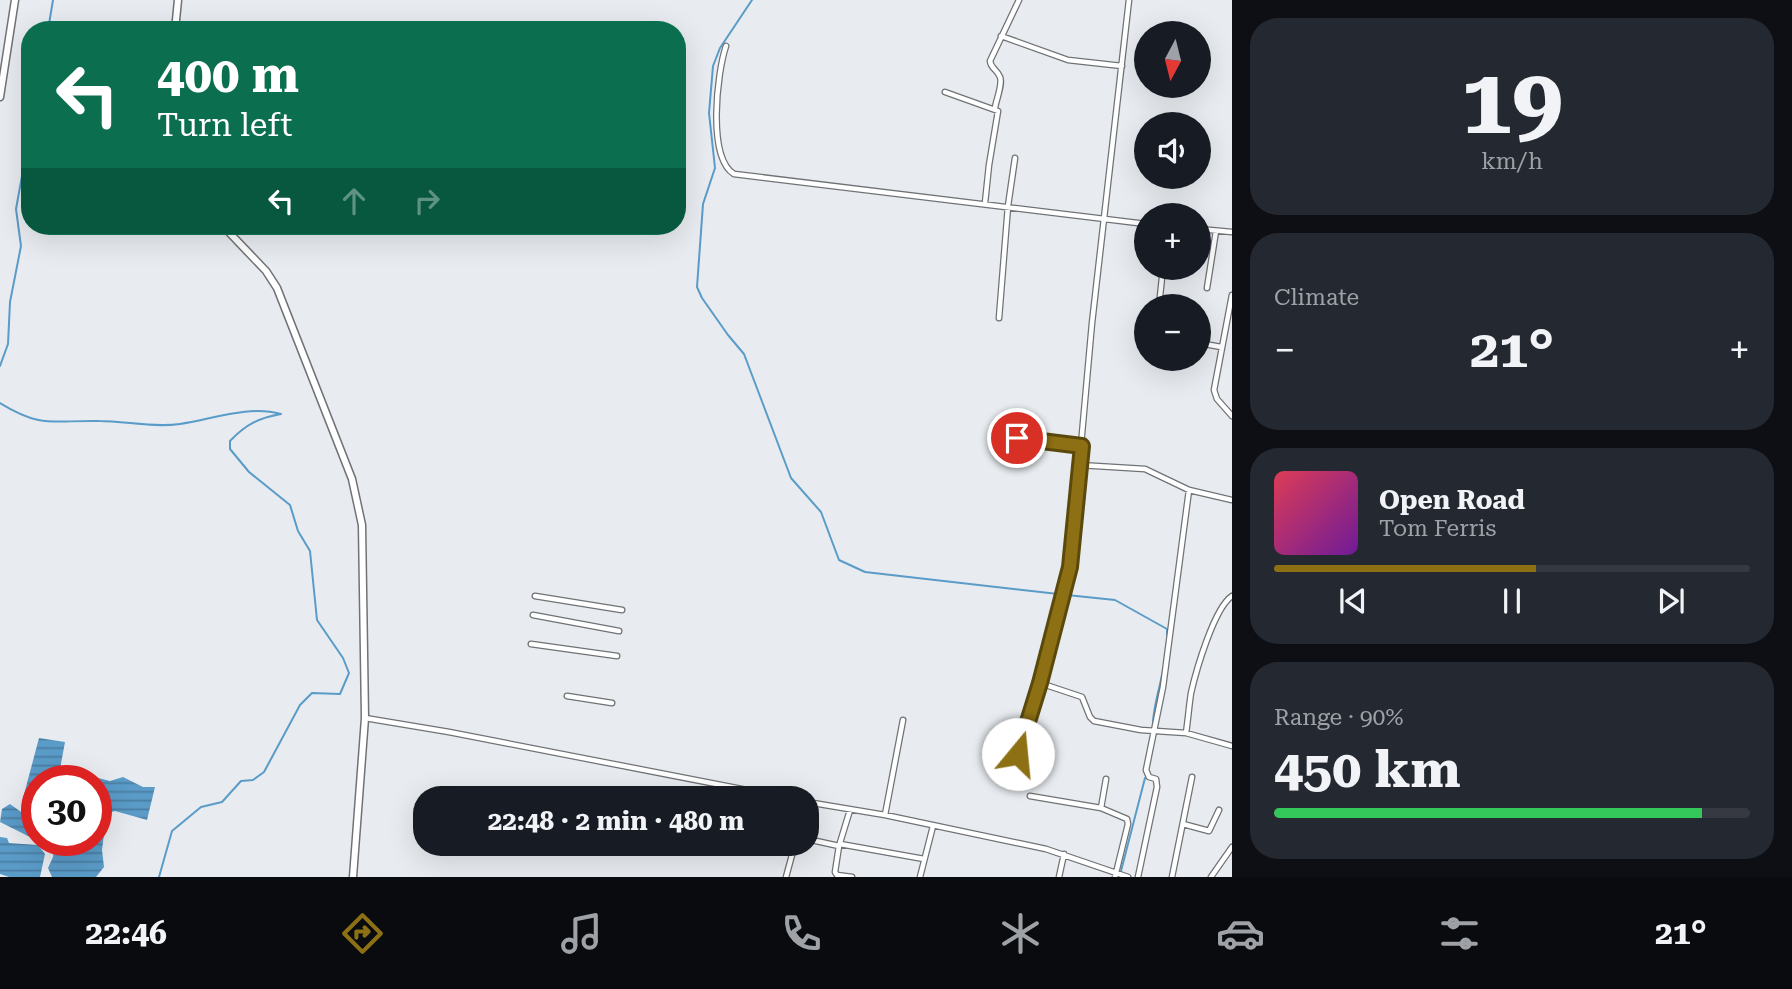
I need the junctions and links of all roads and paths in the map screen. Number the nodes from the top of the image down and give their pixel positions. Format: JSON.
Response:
{"nodes":[{"id":1,"x":15,"y":0,"type":"edge"},
{"id":2,"x":178,"y":0,"type":"edge"},
{"id":3,"x":1018,"y":0,"type":"edge"},
{"id":4,"x":1129,"y":0,"type":"edge"},
{"id":5,"x":176,"y":21,"type":"edge"},
{"id":6,"x":1001,"y":36,"type":"junction"},
{"id":7,"x":726,"y":46,"type":"dead end"},
{"id":8,"x":1122,"y":66,"type":"junction"},
{"id":9,"x":944,"y":92,"type":"dead end"},
{"id":10,"x":0,"y":97,"type":"edge"},
{"id":11,"x":995,"y":108,"type":"junction"},
{"id":12,"x":1015,"y":158,"type":"dead end"},
{"id":13,"x":985,"y":203,"type":"junction"},
{"id":14,"x":1008,"y":206,"type":"junction"},
{"id":15,"x":1103,"y":220,"type":"junction"},
{"id":16,"x":1134,"y":223,"type":"edge"},
{"id":17,"x":1211,"y":230,"type":"edge"},
{"id":18,"x":1216,"y":231,"type":"junction"},
{"id":19,"x":1232,"y":232,"type":"edge"},
{"id":20,"x":232,"y":235,"type":"edge"},
{"id":21,"x":1207,"y":288,"type":"dead end"},
{"id":22,"x":1232,"y":295,"type":"edge"},
{"id":23,"x":999,"y":318,"type":"dead end"},
{"id":24,"x":1211,"y":345,"type":"edge"},
{"id":25,"x":1221,"y":347,"type":"junction"},
{"id":26,"x":1232,"y":416,"type":"edge"},
{"id":27,"x":1017,"y":438,"type":"dead end"},
{"id":28,"x":1082,"y":446,"type":"junction"},
{"id":29,"x":1079,"y":465,"type":"junction"},
{"id":30,"x":1189,"y":490,"type":"junction"},
{"id":31,"x":1232,"y":500,"type":"edge"},
{"id":32,"x":535,"y":596,"type":"dead end"},
{"id":33,"x":1232,"y":596,"type":"edge"},
{"id":34,"x":622,"y":610,"type":"dead end"},
{"id":35,"x":533,"y":615,"type":"dead end"},
{"id":36,"x":620,"y":631,"type":"dead end"},
{"id":37,"x":531,"y":644,"type":"dead end"},
{"id":38,"x":617,"y":656,"type":"dead end"},
{"id":39,"x":1040,"y":683,"type":"junction"},
{"id":40,"x":567,"y":696,"type":"dead end"},
{"id":41,"x":612,"y":703,"type":"dead end"},
{"id":42,"x":365,"y":718,"type":"junction"},
{"id":43,"x":903,"y":720,"type":"dead end"},
{"id":44,"x":1153,"y":731,"type":"junction"},
{"id":45,"x":1186,"y":733,"type":"junction"},
{"id":46,"x":1232,"y":746,"type":"edge"},
{"id":47,"x":1018,"y":754,"type":"dead end"},
{"id":48,"x":1192,"y":777,"type":"dead end"},
{"id":49,"x":1106,"y":779,"type":"dead end"},
{"id":50,"x":732,"y":786,"type":"edge"},
{"id":51,"x":1030,"y":796,"type":"dead end"},
{"id":52,"x":819,"y":804,"type":"edge"},
{"id":53,"x":1101,"y":808,"type":"junction"},
{"id":54,"x":850,"y":810,"type":"junction"},
{"id":55,"x":1219,"y":810,"type":"dead end"},
{"id":56,"x":885,"y":815,"type":"junction"},
{"id":57,"x":1183,"y":824,"type":"junction"},
{"id":58,"x":933,"y":826,"type":"junction"},
{"id":59,"x":819,"y":841,"type":"edge"},
{"id":60,"x":840,"y":845,"type":"junction"},
{"id":61,"x":1232,"y":847,"type":"edge"},
{"id":62,"x":1064,"y":854,"type":"junction"},
{"id":63,"x":792,"y":856,"type":"edge"},
{"id":64,"x":924,"y":859,"type":"junction"},
{"id":65,"x":1115,"y":875,"type":"edge"},
{"id":66,"x":353,"y":877,"type":"edge"},
{"id":67,"x":786,"y":877,"type":"edge"},
{"id":68,"x":852,"y":877,"type":"edge"},
{"id":69,"x":920,"y":877,"type":"edge"},
{"id":70,"x":1059,"y":877,"type":"edge"},
{"id":71,"x":1128,"y":877,"type":"edge"},
{"id":72,"x":1138,"y":877,"type":"edge"},
{"id":73,"x":1172,"y":877,"type":"edge"},
{"id":74,"x":1211,"y":877,"type":"edge"}],
"edges":[{"from":1,"to":10,"type":"street"},
{"from":2,"to":5,"type":"street"},
{"from":3,"to":6,"type":"street"},
{"from":4,"to":8,"type":"street"},
{"from":6,"to":8,"type":"street"},
{"from":6,"to":11,"type":"street"},
{"from":7,"to":13,"type":"street"},
{"from":8,"to":15,"type":"street"},
{"from":9,"to":11,"type":"street"},
{"from":11,"to":13,"type":"street"},
{"from":12,"to":14,"type":"street"},
{"from":13,"to":14,"type":"street"},
{"from":14,"to":15,"type":"street"},
{"from":14,"to":23,"type":"street"},
{"from":15,"to":16,"type":"street"},
{"from":15,"to":28,"type":"street"},
{"from":17,"to":18,"type":"street"},
{"from":18,"to":19,"type":"street"},
{"from":18,"to":21,"type":"street"},
{"from":20,"to":42,"type":"street"},
{"from":22,"to":25,"type":"street"},
{"from":24,"to":25,"type":"street"},
{"from":25,"to":26,"type":"street"},
{"from":27,"to":28,"type":"street"},
{"from":28,"to":29,"type":"street"},
{"from":29,"to":30,"type":"street"},
{"from":29,"to":39,"type":"street"},
{"from":30,"to":31,"type":"street"},
{"from":30,"to":44,"type":"street"},
{"from":32,"to":34,"type":"street"},
{"from":33,"to":45,"type":"street"},
{"from":35,"to":36,"type":"street"},
{"from":37,"to":38,"type":"street"},
{"from":39,"to":44,"type":"street"},
{"from":39,"to":47,"type":"street"},
{"from":40,"to":41,"type":"street"},
{"from":42,"to":50,"type":"street"},
{"from":42,"to":66,"type":"street"},
{"from":43,"to":56,"type":"street"},
{"from":44,"to":45,"type":"street"},
{"from":44,"to":72,"type":"street"},
{"from":45,"to":46,"type":"street"},
{"from":48,"to":57,"type":"street"},
{"from":49,"to":53,"type":"street"},
{"from":51,"to":53,"type":"street"},
{"from":52,"to":54,"type":"street"},
{"from":53,"to":65,"type":"street"},
{"from":54,"to":56,"type":"street"},
{"from":54,"to":60,"type":"street"},
{"from":55,"to":57,"type":"street"},
{"from":56,"to":58,"type":"street"},
{"from":57,"to":73,"type":"street"},
{"from":58,"to":62,"type":"street"},
{"from":58,"to":64,"type":"street"},
{"from":59,"to":60,"type":"street"},
{"from":60,"to":64,"type":"street"},
{"from":60,"to":68,"type":"street"},
{"from":61,"to":74,"type":"street"},
{"from":62,"to":65,"type":"street"},
{"from":62,"to":70,"type":"street"},
{"from":63,"to":67,"type":"street"},
{"from":64,"to":69,"type":"street"},
{"from":65,"to":71,"type":"street"}]}
